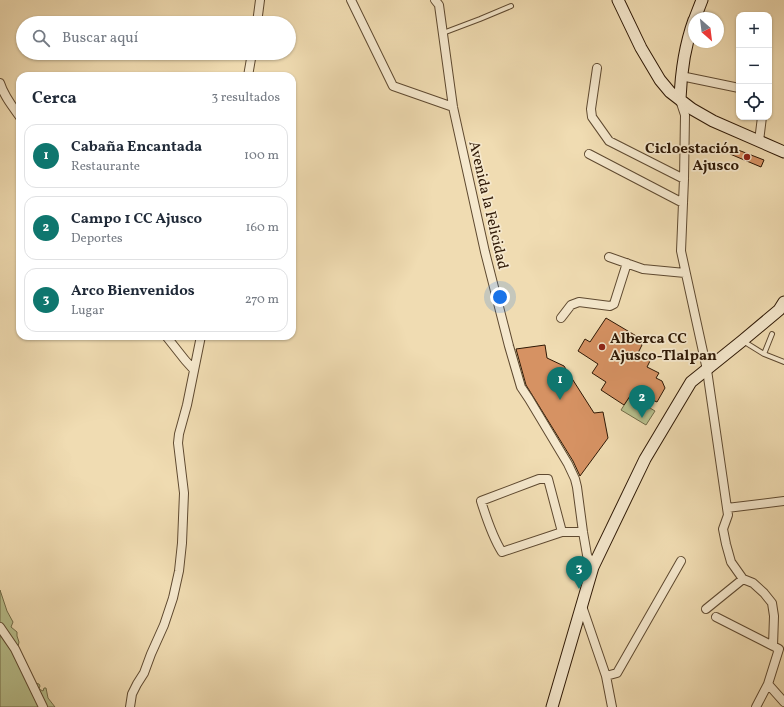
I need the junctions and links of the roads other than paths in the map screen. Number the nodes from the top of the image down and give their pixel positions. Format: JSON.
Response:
{"nodes":[{"id":1,"x":260,"y":0,"type":"edge"},
{"id":2,"x":352,"y":0,"type":"edge"},
{"id":3,"x":435,"y":0,"type":"edge"},
{"id":4,"x":618,"y":0,"type":"edge"},
{"id":5,"x":702,"y":0,"type":"edge"},
{"id":6,"x":511,"y":6,"type":"dead end"},
{"id":7,"x":697,"y":12,"type":"edge"},
{"id":8,"x":258,"y":16,"type":"edge"},
{"id":9,"x":442,"y":33,"type":"junction"},
{"id":10,"x":688,"y":40,"type":"edge"},
{"id":11,"x":251,"y":60,"type":"edge"},
{"id":12,"x":598,"y":68,"type":"dead end"},
{"id":13,"x":249,"y":72,"type":"edge"},
{"id":14,"x":681,"y":76,"type":"junction"},
{"id":15,"x":0,"y":83,"type":"edge"},
{"id":16,"x":736,"y":87,"type":"edge"},
{"id":17,"x":680,"y":99,"type":"junction"},
{"id":18,"x":453,"y":107,"type":"junction"},
{"id":19,"x":16,"y":111,"type":"edge"},
{"id":20,"x":762,"y":120,"type":"edge"},
{"id":21,"x":758,"y":141,"type":"junction"},
{"id":22,"x":784,"y":152,"type":"edge"},
{"id":23,"x":589,"y":154,"type":"dead end"},
{"id":24,"x":684,"y":179,"type":"junction"},
{"id":25,"x":684,"y":203,"type":"junction"},
{"id":26,"x":609,"y":257,"type":"dead end"},
{"id":27,"x":627,"y":263,"type":"junction"},
{"id":28,"x":686,"y":273,"type":"junction"},
{"id":29,"x":782,"y":308,"type":"edge"},
{"id":30,"x":561,"y":318,"type":"dead end"},
{"id":31,"x":772,"y":334,"type":"dead end"},
{"id":32,"x":169,"y":340,"type":"edge"},
{"id":33,"x":200,"y":340,"type":"edge"},
{"id":34,"x":742,"y":341,"type":"junction"},
{"id":35,"x":764,"y":354,"type":"junction"},
{"id":36,"x":784,"y":362,"type":"edge"},
{"id":37,"x":194,"y":370,"type":"junction"},
{"id":38,"x":707,"y":370,"type":"junction"},
{"id":39,"x":784,"y":502,"type":"edge"},
{"id":40,"x":727,"y":508,"type":"junction"},
{"id":41,"x":562,"y":532,"type":"junction"},
{"id":42,"x":583,"y":532,"type":"junction"},
{"id":43,"x":681,"y":561,"type":"dead end"},
{"id":44,"x":593,"y":567,"type":"junction"},
{"id":45,"x":742,"y":579,"type":"junction"},
{"id":46,"x":582,"y":606,"type":"junction"},
{"id":47,"x":706,"y":609,"type":"dead end"},
{"id":48,"x":716,"y":617,"type":"dead end"},
{"id":49,"x":0,"y":627,"type":"edge"},
{"id":50,"x":776,"y":647,"type":"junction"},
{"id":51,"x":606,"y":676,"type":"junction"},
{"id":52,"x":768,"y":684,"type":"junction"},
{"id":53,"x":784,"y":702,"type":"edge"},
{"id":54,"x":43,"y":707,"type":"edge"},
{"id":55,"x":130,"y":707,"type":"edge"},
{"id":56,"x":552,"y":707,"type":"edge"},
{"id":57,"x":612,"y":707,"type":"edge"},
{"id":58,"x":756,"y":707,"type":"edge"}],
"edges":[{"from":1,"to":8,"type":"street"},
{"from":2,"to":18,"type":"street"},
{"from":3,"to":9,"type":"street","name":"Avenida la Felicidad"},
{"from":4,"to":17,"type":"main road"},
{"from":5,"to":7,"type":"main road"},
{"from":6,"to":9,"type":"lane"},
{"from":9,"to":18,"type":"street","name":"Avenida la Felicidad"},
{"from":10,"to":14,"type":"main road"},
{"from":11,"to":13,"type":"street"},
{"from":12,"to":24,"type":"street"},
{"from":14,"to":16,"type":"street"},
{"from":14,"to":17,"type":"main road"},
{"from":15,"to":19,"type":"street"},
{"from":17,"to":21,"type":"main road"},
{"from":17,"to":24,"type":"street"},
{"from":18,"to":42,"type":"street","name":"Avenida la Felicidad"},
{"from":20,"to":21,"type":"street"},
{"from":21,"to":22,"type":"main road"},
{"from":23,"to":25,"type":"street"},
{"from":24,"to":25,"type":"street"},
{"from":25,"to":28,"type":"street"},
{"from":26,"to":27,"type":"street"},
{"from":27,"to":28,"type":"street"},
{"from":27,"to":30,"type":"street"},
{"from":28,"to":38,"type":"street"},
{"from":29,"to":34,"type":"main road"},
{"from":31,"to":35,"type":"lane"},
{"from":32,"to":37,"type":"street"},
{"from":33,"to":37,"type":"street"},
{"from":34,"to":35,"type":"lane"},
{"from":34,"to":38,"type":"main road"},
{"from":35,"to":36,"type":"lane"},
{"from":37,"to":55,"type":"street"},
{"from":38,"to":40,"type":"street"},
{"from":38,"to":44,"type":"main road"},
{"from":39,"to":40,"type":"street"},
{"from":40,"to":45,"type":"street"},
{"from":41,"to":41,"type":"street"},
{"from":41,"to":42,"type":"street"},
{"from":42,"to":44,"type":"street","name":"Avenida la Felicidad"},
{"from":43,"to":51,"type":"street"},
{"from":44,"to":46,"type":"main road"},
{"from":45,"to":47,"type":"street"},
{"from":45,"to":50,"type":"street"},
{"from":46,"to":51,"type":"street"},
{"from":46,"to":56,"type":"main road"},
{"from":48,"to":50,"type":"street"},
{"from":49,"to":54,"type":"street"},
{"from":50,"to":52,"type":"street"},
{"from":51,"to":57,"type":"street"},
{"from":52,"to":53,"type":"street"},
{"from":52,"to":58,"type":"street"}]}
